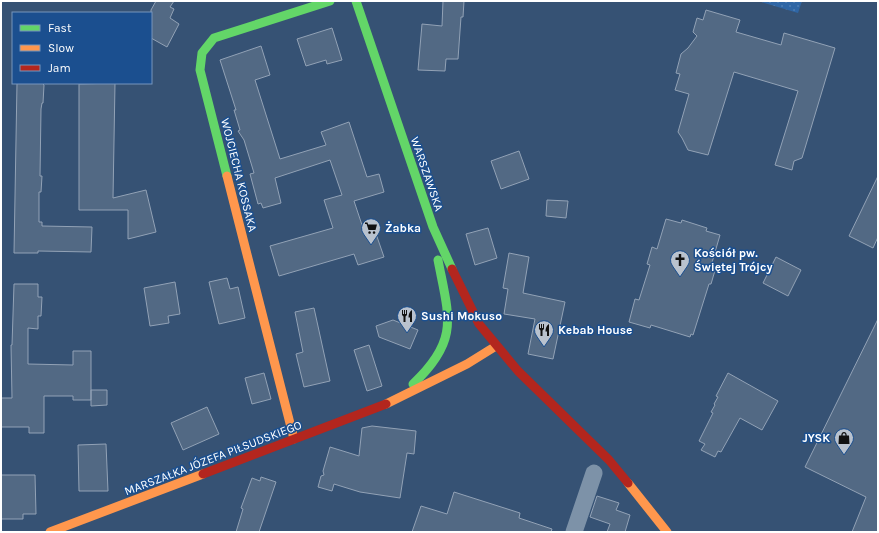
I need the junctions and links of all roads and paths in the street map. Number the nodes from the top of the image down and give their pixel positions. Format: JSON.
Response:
{"nodes":[{"id":1,"x":330,"y":1,"type":"edge"},
{"id":2,"x":356,"y":1,"type":"edge"},
{"id":3,"x":433,"y":227,"type":"junction"},
{"id":4,"x":496,"y":346,"type":"junction"},
{"id":5,"x":384,"y":405,"type":"junction"},
{"id":6,"x":294,"y":439,"type":"junction"},
{"id":7,"x":594,"y":473,"type":"dead end"},
{"id":8,"x":50,"y":532,"type":"edge"},
{"id":9,"x":574,"y":532,"type":"edge"},
{"id":10,"x":667,"y":532,"type":"edge"}],
"edges":[{"from":1,"to":6,"type":"street","name":"WOJCIECHA KOSSAKA"},
{"from":2,"to":3,"type":"street","name":"WARSZAWSKA"},
{"from":3,"to":4,"type":"street","name":"WARSZAWSKA"},
{"from":3,"to":5,"type":"street","name":"MARSZAŁKA JÓZEFA PIŁSUDSKIEGO"},
{"from":4,"to":5,"type":"street","name":"MARSZAŁKA JÓZEFA PIŁSUDSKIEGO"},
{"from":4,"to":10,"type":"street"},
{"from":5,"to":6,"type":"street","name":"MARSZAŁKA JÓZEFA PIŁSUDSKIEGO"},
{"from":6,"to":8,"type":"street","name":"MARSZAŁKA JÓZEFA PIŁSUDSKIEGO"},
{"from":7,"to":9,"type":"street"}]}
